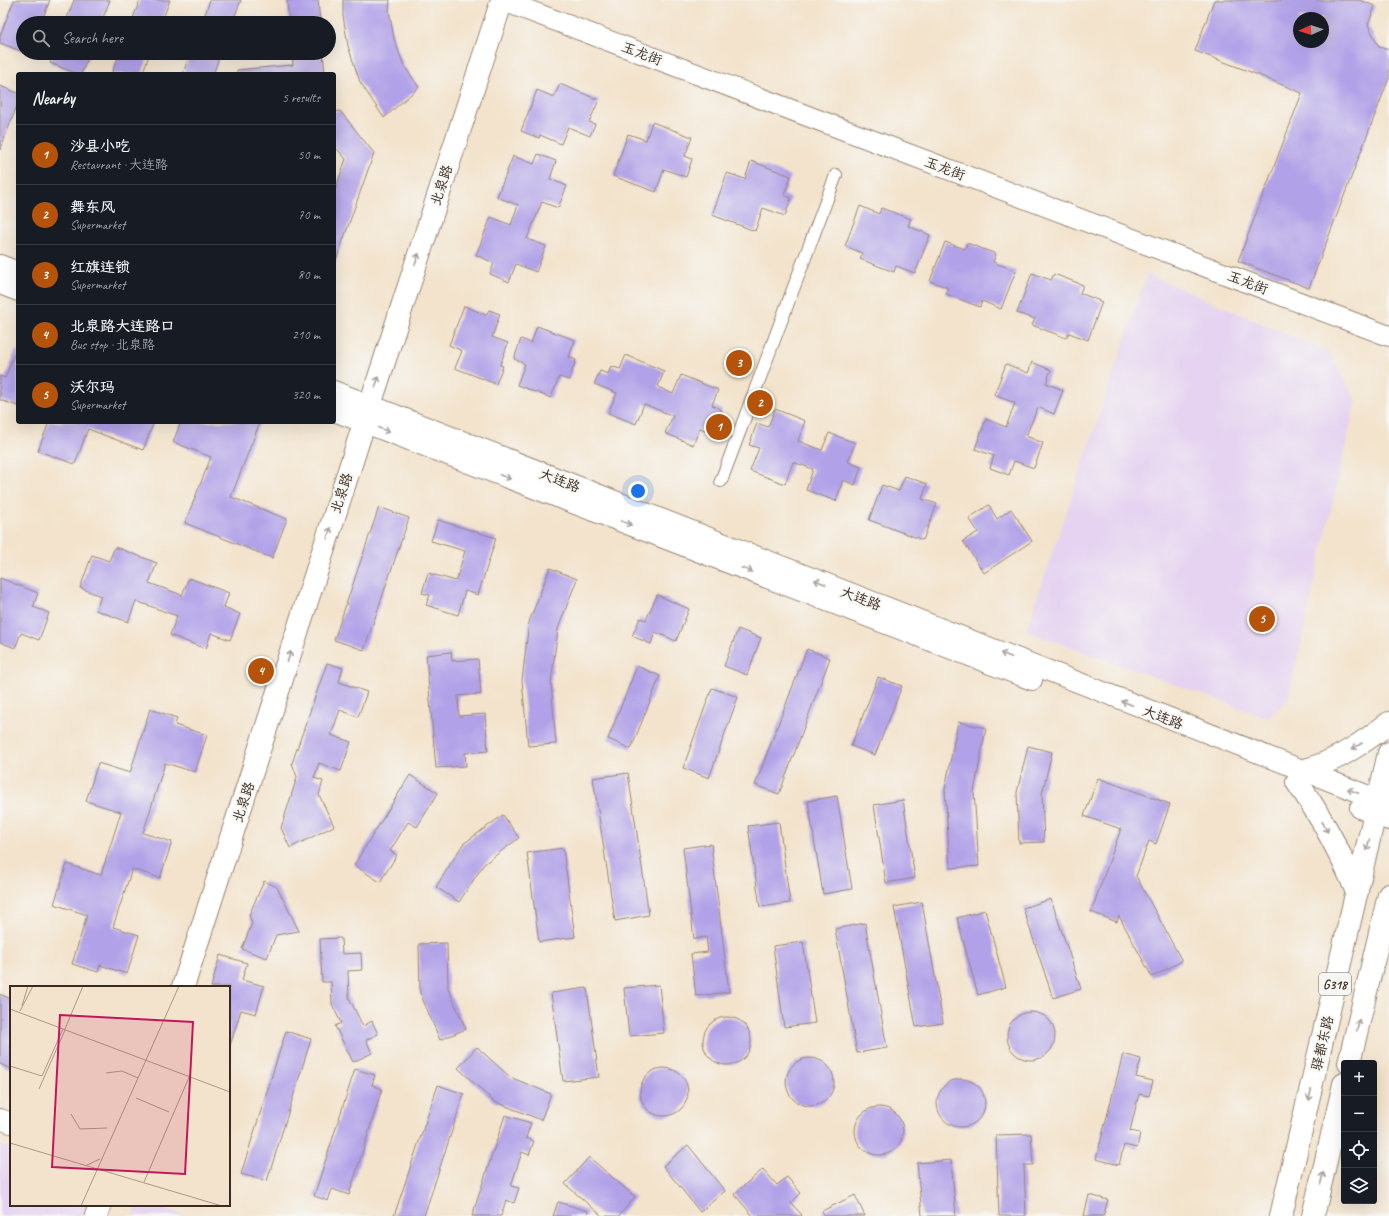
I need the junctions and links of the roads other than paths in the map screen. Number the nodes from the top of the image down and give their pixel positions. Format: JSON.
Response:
{"nodes":[{"id":1,"x":487,"y":0,"type":"edge"},
{"id":2,"x":501,"y":0,"type":"edge"},
{"id":3,"x":836,"y":175,"type":"dead end"},
{"id":4,"x":0,"y":265,"type":"edge"},
{"id":5,"x":16,"y":271,"type":"edge"},
{"id":6,"x":0,"y":284,"type":"edge"},
{"id":7,"x":16,"y":290,"type":"edge"},
{"id":8,"x":1389,"y":336,"type":"edge"},
{"id":9,"x":336,"y":393,"type":"edge"},
{"id":10,"x":355,"y":411,"type":"edge"},
{"id":11,"x":721,"y":481,"type":"dead end"},
{"id":12,"x":1389,"y":723,"type":"edge"},
{"id":13,"x":1389,"y":753,"type":"edge"},
{"id":14,"x":1300,"y":777,"type":"junction"},
{"id":15,"x":1383,"y":810,"type":"edge"},
{"id":16,"x":1357,"y":892,"type":"junction"},
{"id":17,"x":1389,"y":895,"type":"edge"},
{"id":18,"x":169,"y":986,"type":"edge"},
{"id":19,"x":183,"y":986,"type":"edge"},
{"id":20,"x":1350,"y":1060,"type":"edge"},
{"id":21,"x":1341,"y":1096,"type":"edge"},
{"id":22,"x":0,"y":1119,"type":"edge"},
{"id":23,"x":10,"y":1123,"type":"edge"},
{"id":24,"x":100,"y":1206,"type":"edge"},
{"id":25,"x":114,"y":1206,"type":"edge"},
{"id":26,"x":96,"y":1216,"type":"edge"},
{"id":27,"x":110,"y":1216,"type":"edge"},
{"id":28,"x":1281,"y":1216,"type":"edge"},
{"id":29,"x":1313,"y":1216,"type":"edge"}],
"edges":[{"from":1,"to":10,"type":"main road","name":"北泉路"},
{"from":2,"to":8,"type":"street","name":"玉龙街"},
{"from":10,"to":2,"type":"main road","name":"北泉路","one_way":true},
{"from":3,"to":11,"type":"street"},
{"from":4,"to":5,"type":"street"},
{"from":6,"to":7,"type":"street"},
{"from":9,"to":10,"type":"street","name":"大连路"},
{"from":10,"to":14,"type":"street","name":"大连路"},
{"from":10,"to":18,"type":"main road","name":"北泉路"},
{"from":19,"to":10,"type":"main road","name":"北泉路","one_way":true},
{"from":12,"to":14,"type":"main road","one_way":true},
{"from":13,"to":15,"type":"main road","name":"驿都东路","number":"G318"},
{"from":14,"to":15,"type":"street","name":"大连路"},
{"from":14,"to":16,"type":"main road","one_way":true},
{"from":15,"to":16,"type":"main road","name":"驿都东路","number":"G318","one_way":true},
{"from":16,"to":28,"type":"main road","name":"驿都东路","number":"G318","one_way":true},
{"from":20,"to":17,"type":"main road","number":"G318","one_way":true},
{"from":29,"to":21,"type":"main road","one_way":true},
{"from":22,"to":23,"type":"street"},
{"from":24,"to":26,"type":"main road"},
{"from":25,"to":27,"type":"main road"}]}
